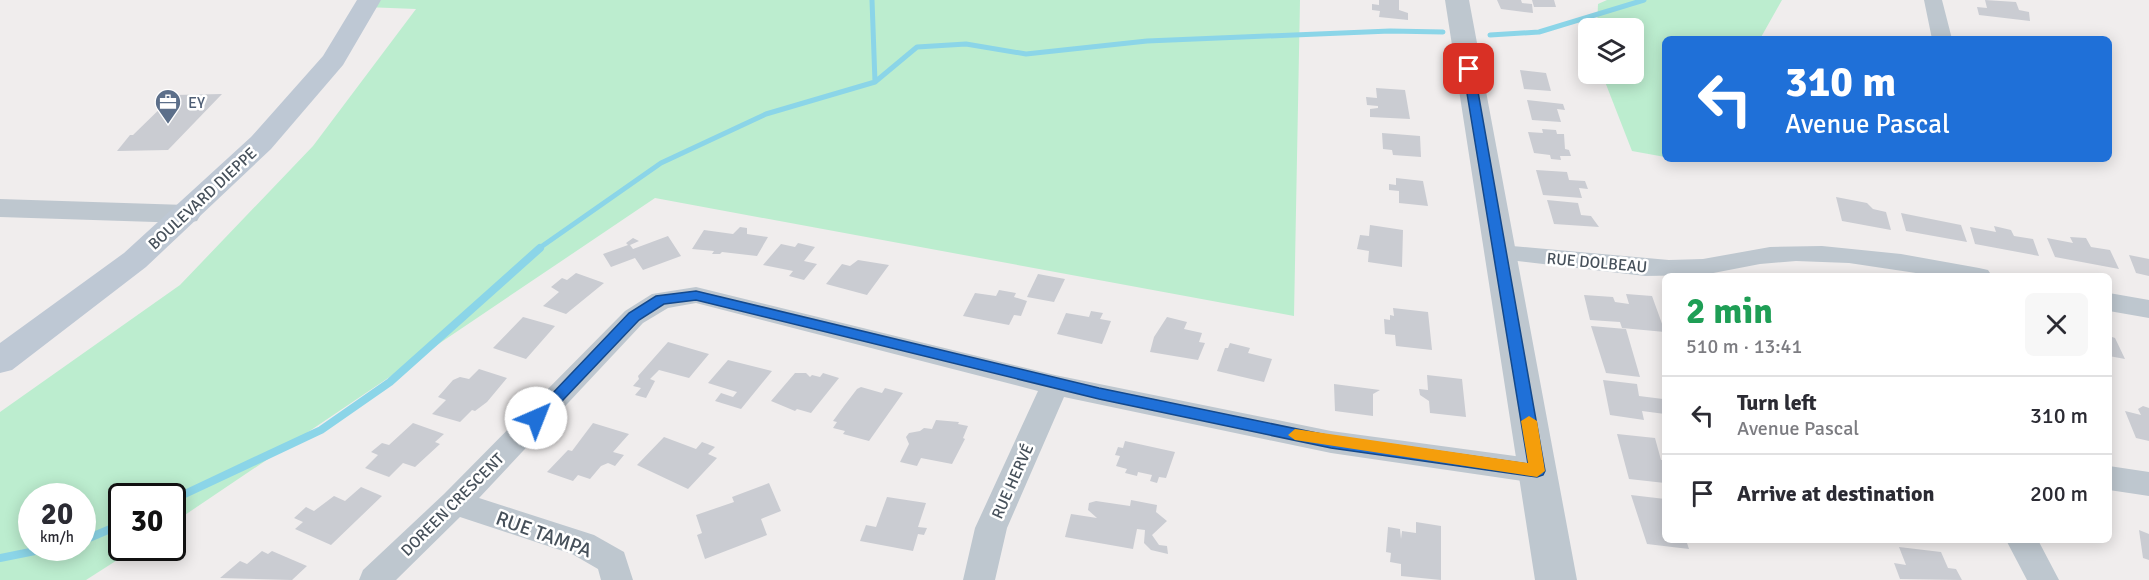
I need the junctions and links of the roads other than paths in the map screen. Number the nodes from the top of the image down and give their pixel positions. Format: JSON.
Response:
{"nodes":[{"id":1,"x":369,"y":0,"type":"edge"},
{"id":2,"x":1456,"y":0,"type":"edge"},
{"id":3,"x":1933,"y":0,"type":"edge"},
{"id":4,"x":1941,"y":36,"type":"edge"},
{"id":5,"x":0,"y":208,"type":"edge"},
{"id":6,"x":186,"y":214,"type":"junction"},
{"id":7,"x":1501,"y":253,"type":"junction"},
{"id":8,"x":1874,"y":267,"type":"edge"},
{"id":9,"x":1944,"y":273,"type":"edge"},
{"id":10,"x":2112,"y":303,"type":"edge"},
{"id":11,"x":2149,"y":309,"type":"edge"},
{"id":12,"x":0,"y":361,"type":"edge"},
{"id":13,"x":1055,"y":385,"type":"junction"},
{"id":14,"x":1537,"y":471,"type":"junction"},
{"id":15,"x":2112,"y":478,"type":"edge"},
{"id":16,"x":2149,"y":484,"type":"edge"},
{"id":17,"x":455,"y":503,"type":"junction"},
{"id":18,"x":2024,"y":543,"type":"edge"},
{"id":19,"x":375,"y":580,"type":"edge"},
{"id":20,"x":617,"y":580,"type":"edge"},
{"id":21,"x":979,"y":580,"type":"edge"},
{"id":22,"x":1556,"y":580,"type":"edge"},
{"id":23,"x":2043,"y":580,"type":"edge"}],
"edges":[{"from":1,"to":6,"type":"main road","name":"BOULEVARD DIEPPE"},
{"from":2,"to":7,"type":"street"},
{"from":3,"to":4,"type":"street"},
{"from":5,"to":6,"type":"street"},
{"from":6,"to":12,"type":"main road","name":"BOULEVARD DIEPPE"},
{"from":7,"to":8,"type":"street","name":"RUE DOLBEAU"},
{"from":7,"to":14,"type":"street"},
{"from":8,"to":9,"type":"street","name":"RUE DOLBEAU"},
{"from":10,"to":11,"type":"street"},
{"from":13,"to":14,"type":"street","name":"DOREEN CRESCENT"},
{"from":13,"to":17,"type":"street","name":"DOREEN CRESCENT"},
{"from":13,"to":21,"type":"street","name":"RUE HERVÉ"},
{"from":14,"to":22,"type":"street"},
{"from":15,"to":16,"type":"street"},
{"from":17,"to":19,"type":"street","name":"DOREEN CRESCENT"},
{"from":17,"to":20,"type":"street","name":"RUE TAMPA"},
{"from":18,"to":23,"type":"street"}]}
